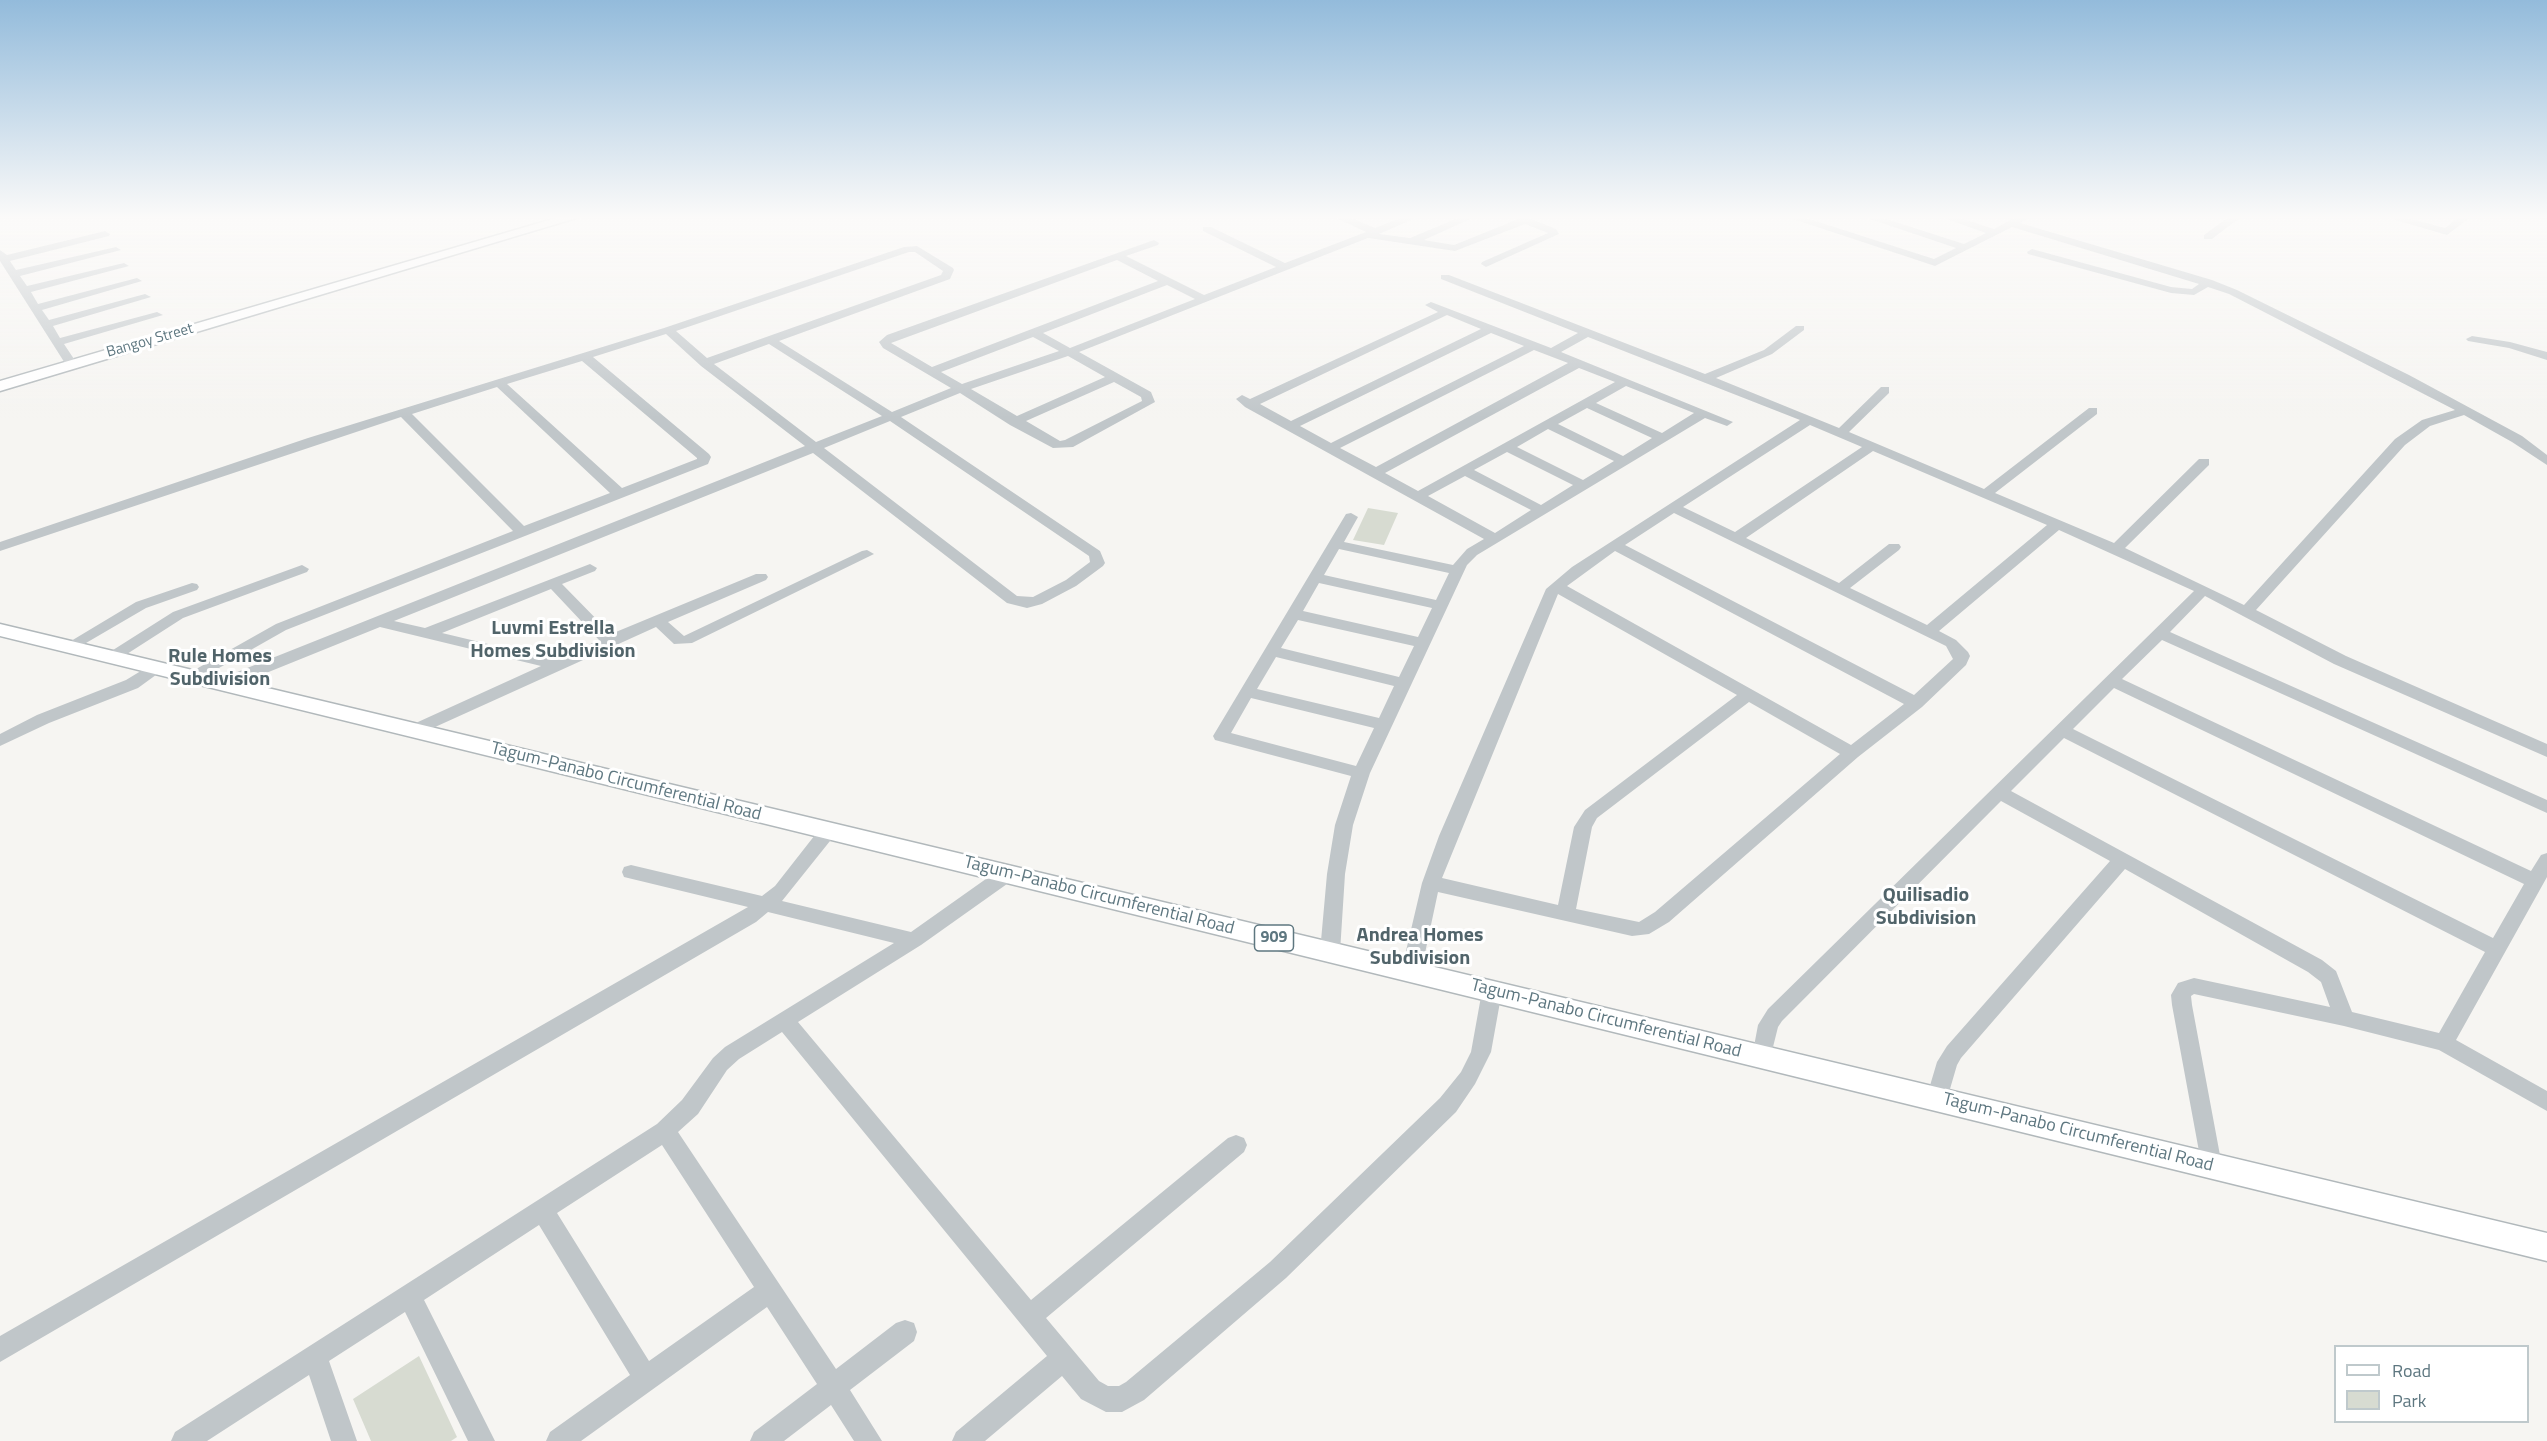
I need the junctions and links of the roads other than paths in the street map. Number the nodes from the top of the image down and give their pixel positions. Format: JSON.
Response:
{"nodes":[{"id":1,"x":20,"y":283,"type":"edge"},
{"id":2,"x":53,"y":283,"type":"edge"},
{"id":3,"x":129,"y":283,"type":"edge"},
{"id":4,"x":348,"y":283,"type":"edge"},
{"id":5,"x":807,"y":283,"type":"edge"},
{"id":6,"x":932,"y":283,"type":"edge"},
{"id":7,"x":1042,"y":283,"type":"edge"},
{"id":8,"x":1161,"y":283,"type":"edge"},
{"id":9,"x":1172,"y":283,"type":"edge"},
{"id":10,"x":1243,"y":283,"type":"edge"},
{"id":11,"x":1460,"y":283,"type":"edge"},
{"id":12,"x":2146,"y":283,"type":"edge"},
{"id":13,"x":2206,"y":283,"type":"edge"},
{"id":14,"x":2211,"y":283,"type":"edge"},
{"id":15,"x":25,"y":290,"type":"junction"},
{"id":16,"x":145,"y":297,"type":"dead end"},
{"id":17,"x":1204,"y":299,"type":"junction"},
{"id":18,"x":1431,"y":305,"type":"dead end"},
{"id":19,"x":36,"y":308,"type":"junction"},
{"id":20,"x":1448,"y":311,"type":"junction"},
{"id":21,"x":157,"y":315,"type":"dead end"},
{"id":22,"x":47,"y":324,"type":"junction"},
{"id":23,"x":1491,"y":328,"type":"junction"},
{"id":24,"x":1800,"y":328,"type":"dead end"},
{"id":25,"x":668,"y":330,"type":"junction"},
{"id":26,"x":1033,"y":332,"type":"junction"},
{"id":27,"x":1588,"y":335,"type":"junction"},
{"id":28,"x":2472,"y":339,"type":"dead end"},
{"id":29,"x":770,"y":340,"type":"junction"},
{"id":30,"x":59,"y":342,"type":"junction"},
{"id":31,"x":1534,"y":345,"type":"junction"},
{"id":32,"x":1070,"y":352,"type":"junction"},
{"id":33,"x":1556,"y":354,"type":"junction"},
{"id":34,"x":584,"y":356,"type":"junction"},
{"id":35,"x":2547,"y":356,"type":"edge"},
{"id":36,"x":705,"y":363,"type":"junction"},
{"id":37,"x":1578,"y":363,"type":"junction"},
{"id":38,"x":72,"y":364,"type":"junction"},
{"id":39,"x":930,"y":372,"type":"junction"},
{"id":40,"x":1115,"y":377,"type":"junction"},
{"id":41,"x":1704,"y":379,"type":"junction"},
{"id":42,"x":1626,"y":381,"type":"junction"},
{"id":43,"x":500,"y":384,"type":"junction"},
{"id":44,"x":0,"y":386,"type":"edge"},
{"id":45,"x":960,"y":389,"type":"junction"},
{"id":46,"x":1885,"y":390,"type":"dead end"},
{"id":47,"x":1587,"y":403,"type":"junction"},
{"id":48,"x":2093,"y":411,"type":"dead end"},
{"id":49,"x":2465,"y":411,"type":"junction"},
{"id":50,"x":1704,"y":412,"type":"junction"},
{"id":51,"x":405,"y":414,"type":"junction"},
{"id":52,"x":894,"y":418,"type":"junction"},
{"id":53,"x":1809,"y":420,"type":"junction"},
{"id":54,"x":1014,"y":422,"type":"junction"},
{"id":55,"x":1727,"y":422,"type":"dead end"},
{"id":56,"x":1548,"y":424,"type":"junction"},
{"id":57,"x":1290,"y":426,"type":"junction"},
{"id":58,"x":1841,"y":433,"type":"junction"},
{"id":59,"x":1662,"y":438,"type":"junction"},
{"id":60,"x":1872,"y":446,"type":"junction"},
{"id":61,"x":1507,"y":447,"type":"junction"},
{"id":62,"x":1330,"y":448,"type":"junction"},
{"id":63,"x":816,"y":449,"type":"junction"},
{"id":64,"x":1623,"y":461,"type":"junction"},
{"id":65,"x":2547,"y":461,"type":"edge"},
{"id":66,"x":2204,"y":462,"type":"dead end"},
{"id":67,"x":1464,"y":470,"type":"junction"},
{"id":68,"x":1375,"y":473,"type":"junction"},
{"id":69,"x":1583,"y":485,"type":"junction"},
{"id":70,"x":1986,"y":494,"type":"junction"},
{"id":71,"x":621,"y":495,"type":"junction"},
{"id":72,"x":1418,"y":496,"type":"junction"},
{"id":73,"x":1674,"y":508,"type":"junction"},
{"id":74,"x":1541,"y":510,"type":"junction"},
{"id":75,"x":1351,"y":517,"type":"dead end"},
{"id":76,"x":2057,"y":524,"type":"junction"},
{"id":77,"x":523,"y":533,"type":"junction"},
{"id":78,"x":1494,"y":538,"type":"junction"},
{"id":79,"x":1736,"y":538,"type":"junction"},
{"id":80,"x":1335,"y":544,"type":"junction"},
{"id":81,"x":1616,"y":546,"type":"junction"},
{"id":82,"x":0,"y":547,"type":"edge"},
{"id":83,"x":1894,"y":547,"type":"dead end"},
{"id":84,"x":2116,"y":549,"type":"junction"},
{"id":85,"x":867,"y":554,"type":"dead end"},
{"id":86,"x":590,"y":567,"type":"dead end"},
{"id":87,"x":302,"y":569,"type":"dead end"},
{"id":88,"x":1457,"y":570,"type":"junction"},
{"id":89,"x":761,"y":577,"type":"dead end"},
{"id":90,"x":1315,"y":578,"type":"junction"},
{"id":91,"x":553,"y":583,"type":"junction"},
{"id":92,"x":1556,"y":586,"type":"junction"},
{"id":93,"x":192,"y":587,"type":"dead end"},
{"id":94,"x":1840,"y":589,"type":"junction"},
{"id":95,"x":2203,"y":590,"type":"junction"},
{"id":96,"x":1440,"y":605,"type":"junction"},
{"id":97,"x":2246,"y":612,"type":"junction"},
{"id":98,"x":1294,"y":614,"type":"junction"},
{"id":99,"x":659,"y":621,"type":"junction"},
{"id":100,"x":379,"y":622,"type":"junction"},
{"id":101,"x":0,"y":630,"type":"edge"},
{"id":102,"x":1929,"y":631,"type":"junction"},
{"id":103,"x":2158,"y":632,"type":"junction"},
{"id":104,"x":425,"y":634,"type":"junction"},
{"id":105,"x":609,"y":641,"type":"junction"},
{"id":106,"x":1421,"y":644,"type":"junction"},
{"id":107,"x":69,"y":647,"type":"junction"},
{"id":108,"x":1272,"y":651,"type":"junction"},
{"id":109,"x":110,"y":657,"type":"junction"},
{"id":110,"x":556,"y":665,"type":"junction"},
{"id":111,"x":154,"y":668,"type":"junction"},
{"id":112,"x":190,"y":677,"type":"junction"},
{"id":113,"x":2110,"y":680,"type":"junction"},
{"id":114,"x":1402,"y":683,"type":"junction"},
{"id":115,"x":223,"y":684,"type":"junction"},
{"id":116,"x":1247,"y":692,"type":"junction"},
{"id":117,"x":1746,"y":695,"type":"junction"},
{"id":118,"x":1916,"y":703,"type":"junction"},
{"id":119,"x":1382,"y":724,"type":"junction"},
{"id":120,"x":2061,"y":730,"type":"junction"},
{"id":121,"x":413,"y":731,"type":"junction"},
{"id":122,"x":1,"y":741,"type":"edge"},
{"id":123,"x":2547,"y":751,"type":"edge"},
{"id":124,"x":1852,"y":753,"type":"junction"},
{"id":125,"x":1361,"y":774,"type":"junction"},
{"id":126,"x":1998,"y":791,"type":"junction"},
{"id":127,"x":2547,"y":807,"type":"edge"},
{"id":128,"x":828,"y":831,"type":"junction"},
{"id":129,"x":2122,"y":860,"type":"junction"},
{"id":130,"x":2547,"y":860,"type":"edge"},
{"id":131,"x":631,"y":872,"type":"dead end"},
{"id":132,"x":1007,"y":874,"type":"junction"},
{"id":133,"x":2535,"y":881,"type":"junction"},
{"id":134,"x":1431,"y":883,"type":"junction"},
{"id":135,"x":765,"y":906,"type":"junction"},
{"id":136,"x":1566,"y":914,"type":"junction"},
{"id":137,"x":914,"y":940,"type":"junction"},
{"id":138,"x":2498,"y":949,"type":"junction"},
{"id":139,"x":1330,"y":952,"type":"junction"},
{"id":140,"x":1411,"y":972,"type":"junction"},
{"id":141,"x":1492,"y":991,"type":"junction"},
{"id":142,"x":2344,"y":1018,"type":"junction"},
{"id":143,"x":784,"y":1020,"type":"junction"},
{"id":144,"x":2444,"y":1043,"type":"junction"},
{"id":145,"x":1762,"y":1057,"type":"junction"},
{"id":146,"x":1937,"y":1099,"type":"junction"},
{"id":147,"x":2547,"y":1102,"type":"edge"},
{"id":148,"x":665,"y":1131,"type":"junction"},
{"id":149,"x":1236,"y":1145,"type":"dead end"},
{"id":150,"x":2211,"y":1166,"type":"junction"},
{"id":151,"x":543,"y":1211,"type":"junction"},
{"id":152,"x":2547,"y":1248,"type":"edge"},
{"id":153,"x":770,"y":1290,"type":"junction"},
{"id":154,"x":410,"y":1296,"type":"junction"},
{"id":155,"x":1029,"y":1317,"type":"junction"},
{"id":156,"x":905,"y":1332,"type":"dead end"},
{"id":157,"x":0,"y":1350,"type":"edge"},
{"id":158,"x":315,"y":1356,"type":"junction"},
{"id":159,"x":1064,"y":1358,"type":"junction"},
{"id":160,"x":646,"y":1379,"type":"junction"},
{"id":161,"x":834,"y":1386,"type":"junction"},
{"id":162,"x":184,"y":1441,"type":"edge"},
{"id":163,"x":344,"y":1441,"type":"edge"},
{"id":164,"x":482,"y":1441,"type":"edge"},
{"id":165,"x":559,"y":1441,"type":"edge"},
{"id":166,"x":763,"y":1441,"type":"edge"},
{"id":167,"x":869,"y":1441,"type":"edge"},
{"id":168,"x":965,"y":1441,"type":"edge"}],
"edges":[{"from":1,"to":15,"type":"street"},
{"from":2,"to":15,"type":"street"},
{"from":3,"to":19,"type":"street"},
{"from":4,"to":38,"type":"main road","name":"Bangoy Street"},
{"from":5,"to":25,"type":"street"},
{"from":6,"to":29,"type":"street"},
{"from":7,"to":39,"type":"street"},
{"from":8,"to":26,"type":"street"},
{"from":9,"to":17,"type":"street"},
{"from":10,"to":17,"type":"street"},
{"from":11,"to":27,"type":"street"},
{"from":12,"to":13,"type":"street"},
{"from":14,"to":49,"type":"street"},
{"from":15,"to":19,"type":"street"},
{"from":16,"to":22,"type":"street"},
{"from":17,"to":32,"type":"street"},
{"from":18,"to":20,"type":"street"},
{"from":19,"to":22,"type":"street"},
{"from":20,"to":23,"type":"street"},
{"from":20,"to":57,"type":"street"},
{"from":21,"to":30,"type":"street"},
{"from":22,"to":30,"type":"street"},
{"from":23,"to":31,"type":"street"},
{"from":23,"to":57,"type":"street"},
{"from":24,"to":41,"type":"street"},
{"from":25,"to":34,"type":"street"},
{"from":25,"to":36,"type":"street"},
{"from":26,"to":32,"type":"street"},
{"from":26,"to":39,"type":"street"},
{"from":27,"to":33,"type":"street"},
{"from":27,"to":41,"type":"street"},
{"from":28,"to":35,"type":"street"},
{"from":29,"to":36,"type":"street"},
{"from":29,"to":52,"type":"street"},
{"from":30,"to":38,"type":"street"},
{"from":31,"to":33,"type":"street"},
{"from":31,"to":62,"type":"street"},
{"from":32,"to":40,"type":"street"},
{"from":32,"to":45,"type":"street"},
{"from":33,"to":37,"type":"street"},
{"from":34,"to":43,"type":"street"},
{"from":34,"to":71,"type":"street"},
{"from":36,"to":63,"type":"street"},
{"from":37,"to":42,"type":"street"},
{"from":37,"to":68,"type":"street"},
{"from":38,"to":44,"type":"main road","name":"Bangoy Street"},
{"from":39,"to":45,"type":"street"},
{"from":40,"to":54,"type":"street"},
{"from":40,"to":54,"type":"street"},
{"from":41,"to":53,"type":"street"},
{"from":42,"to":47,"type":"street"},
{"from":42,"to":50,"type":"street"},
{"from":43,"to":51,"type":"street"},
{"from":43,"to":71,"type":"street"},
{"from":45,"to":52,"type":"street"},
{"from":45,"to":54,"type":"street"},
{"from":46,"to":58,"type":"street"},
{"from":47,"to":56,"type":"street"},
{"from":47,"to":59,"type":"street"},
{"from":48,"to":70,"type":"street"},
{"from":49,"to":65,"type":"street"},
{"from":49,"to":97,"type":"street"},
{"from":50,"to":55,"type":"street"},
{"from":50,"to":59,"type":"street"},
{"from":51,"to":77,"type":"street"},
{"from":51,"to":82,"type":"street"},
{"from":52,"to":63,"type":"street"},
{"from":52,"to":63,"type":"street"},
{"from":53,"to":58,"type":"street"},
{"from":53,"to":73,"type":"street"},
{"from":56,"to":61,"type":"street"},
{"from":56,"to":64,"type":"street"},
{"from":57,"to":62,"type":"street"},
{"from":58,"to":60,"type":"street"},
{"from":59,"to":64,"type":"street"},
{"from":60,"to":70,"type":"street"},
{"from":60,"to":79,"type":"street"},
{"from":61,"to":67,"type":"street"},
{"from":61,"to":69,"type":"street"},
{"from":62,"to":68,"type":"street"},
{"from":63,"to":100,"type":"street"},
{"from":64,"to":69,"type":"street"},
{"from":66,"to":84,"type":"street"},
{"from":67,"to":72,"type":"street"},
{"from":67,"to":74,"type":"street"},
{"from":68,"to":72,"type":"street"},
{"from":69,"to":74,"type":"street"},
{"from":70,"to":76,"type":"street"},
{"from":71,"to":77,"type":"street"},
{"from":72,"to":78,"type":"street"},
{"from":73,"to":79,"type":"street"},
{"from":73,"to":81,"type":"street"},
{"from":74,"to":78,"type":"street"},
{"from":75,"to":80,"type":"street"},
{"from":76,"to":84,"type":"street"},
{"from":76,"to":102,"type":"street"},
{"from":77,"to":112,"type":"street"},
{"from":78,"to":88,"type":"street"},
{"from":79,"to":94,"type":"street"},
{"from":80,"to":88,"type":"street"},
{"from":80,"to":90,"type":"street"},
{"from":81,"to":92,"type":"street"},
{"from":81,"to":118,"type":"street"},
{"from":83,"to":94,"type":"street"},
{"from":84,"to":95,"type":"street"},
{"from":85,"to":99,"type":"street"},
{"from":86,"to":91,"type":"street"},
{"from":87,"to":109,"type":"street"},
{"from":88,"to":96,"type":"street"},
{"from":89,"to":99,"type":"street"},
{"from":90,"to":96,"type":"street"},
{"from":90,"to":98,"type":"street"},
{"from":91,"to":104,"type":"street"},
{"from":91,"to":105,"type":"street"},
{"from":92,"to":117,"type":"street"},
{"from":92,"to":134,"type":"street"},
{"from":93,"to":107,"type":"street"},
{"from":94,"to":102,"type":"street"},
{"from":95,"to":97,"type":"street"},
{"from":95,"to":103,"type":"street"},
{"from":96,"to":106,"type":"street"},
{"from":97,"to":123,"type":"street"},
{"from":98,"to":106,"type":"street"},
{"from":98,"to":108,"type":"street"},
{"from":99,"to":105,"type":"street"},
{"from":100,"to":104,"type":"street"},
{"from":100,"to":115,"type":"street"},
{"from":101,"to":107,"type":"main road","name":"Tagum-Panabo Circumferential Road","number":"909"},
{"from":102,"to":118,"type":"street"},
{"from":103,"to":113,"type":"street"},
{"from":103,"to":127,"type":"street"},
{"from":104,"to":110,"type":"street"},
{"from":105,"to":110,"type":"street"},
{"from":106,"to":114,"type":"street"},
{"from":107,"to":109,"type":"main road","name":"Tagum-Panabo Circumferential Road","number":"909"},
{"from":108,"to":114,"type":"street"},
{"from":108,"to":116,"type":"street"},
{"from":109,"to":111,"type":"main road","name":"Tagum-Panabo Circumferential Road","number":"909"},
{"from":110,"to":121,"type":"street"},
{"from":111,"to":112,"type":"main road","name":"Tagum-Panabo Circumferential Road","number":"909"},
{"from":111,"to":122,"type":"street"},
{"from":112,"to":115,"type":"main road","name":"Tagum-Panabo Circumferential Road","number":"909"},
{"from":113,"to":120,"type":"street"},
{"from":113,"to":133,"type":"street"},
{"from":114,"to":119,"type":"street"},
{"from":115,"to":121,"type":"main road","name":"Tagum-Panabo Circumferential Road","number":"909"},
{"from":116,"to":119,"type":"street"},
{"from":116,"to":125,"type":"street"},
{"from":117,"to":124,"type":"street"},
{"from":117,"to":136,"type":"street"},
{"from":118,"to":124,"type":"street"},
{"from":119,"to":125,"type":"street"},
{"from":120,"to":126,"type":"street"},
{"from":120,"to":138,"type":"street"},
{"from":121,"to":128,"type":"main road","name":"Tagum-Panabo Circumferential Road","number":"909"},
{"from":124,"to":136,"type":"street"},
{"from":125,"to":139,"type":"street"},
{"from":126,"to":129,"type":"street"},
{"from":126,"to":145,"type":"street"},
{"from":128,"to":132,"type":"main road","name":"Tagum-Panabo Circumferential Road","number":"909"},
{"from":128,"to":135,"type":"street"},
{"from":129,"to":142,"type":"street"},
{"from":129,"to":146,"type":"street"},
{"from":130,"to":133,"type":"street"},
{"from":131,"to":135,"type":"street"},
{"from":132,"to":137,"type":"street"},
{"from":132,"to":139,"type":"main road","name":"Tagum-Panabo Circumferential Road","number":"909"},
{"from":133,"to":138,"type":"street"},
{"from":134,"to":136,"type":"street"},
{"from":134,"to":140,"type":"street"},
{"from":135,"to":137,"type":"street"},
{"from":135,"to":157,"type":"street"},
{"from":137,"to":143,"type":"street"},
{"from":138,"to":144,"type":"street"},
{"from":139,"to":140,"type":"main road","name":"Tagum-Panabo Circumferential Road","number":"909"},
{"from":140,"to":141,"type":"main road","name":"Tagum-Panabo Circumferential Road","number":"909"},
{"from":141,"to":145,"type":"main road","name":"Tagum-Panabo Circumferential Road","number":"909"},
{"from":141,"to":159,"type":"street"},
{"from":142,"to":144,"type":"street"},
{"from":142,"to":150,"type":"street"},
{"from":143,"to":148,"type":"street"},
{"from":143,"to":155,"type":"street"},
{"from":144,"to":147,"type":"street"},
{"from":145,"to":146,"type":"main road","name":"Tagum-Panabo Circumferential Road","number":"909"},
{"from":146,"to":150,"type":"main road","name":"Tagum-Panabo Circumferential Road","number":"909"},
{"from":148,"to":151,"type":"street"},
{"from":148,"to":153,"type":"street"},
{"from":149,"to":155,"type":"street"},
{"from":150,"to":152,"type":"main road","name":"Tagum-Panabo Circumferential Road","number":"909"},
{"from":151,"to":154,"type":"street"},
{"from":151,"to":160,"type":"street"},
{"from":153,"to":160,"type":"street"},
{"from":153,"to":161,"type":"street"},
{"from":154,"to":158,"type":"street"},
{"from":154,"to":164,"type":"street"},
{"from":155,"to":159,"type":"street"},
{"from":156,"to":161,"type":"street"},
{"from":158,"to":162,"type":"street"},
{"from":158,"to":163,"type":"street"},
{"from":159,"to":168,"type":"street"},
{"from":160,"to":165,"type":"street"},
{"from":161,"to":166,"type":"street"},
{"from":161,"to":167,"type":"street"}]}
